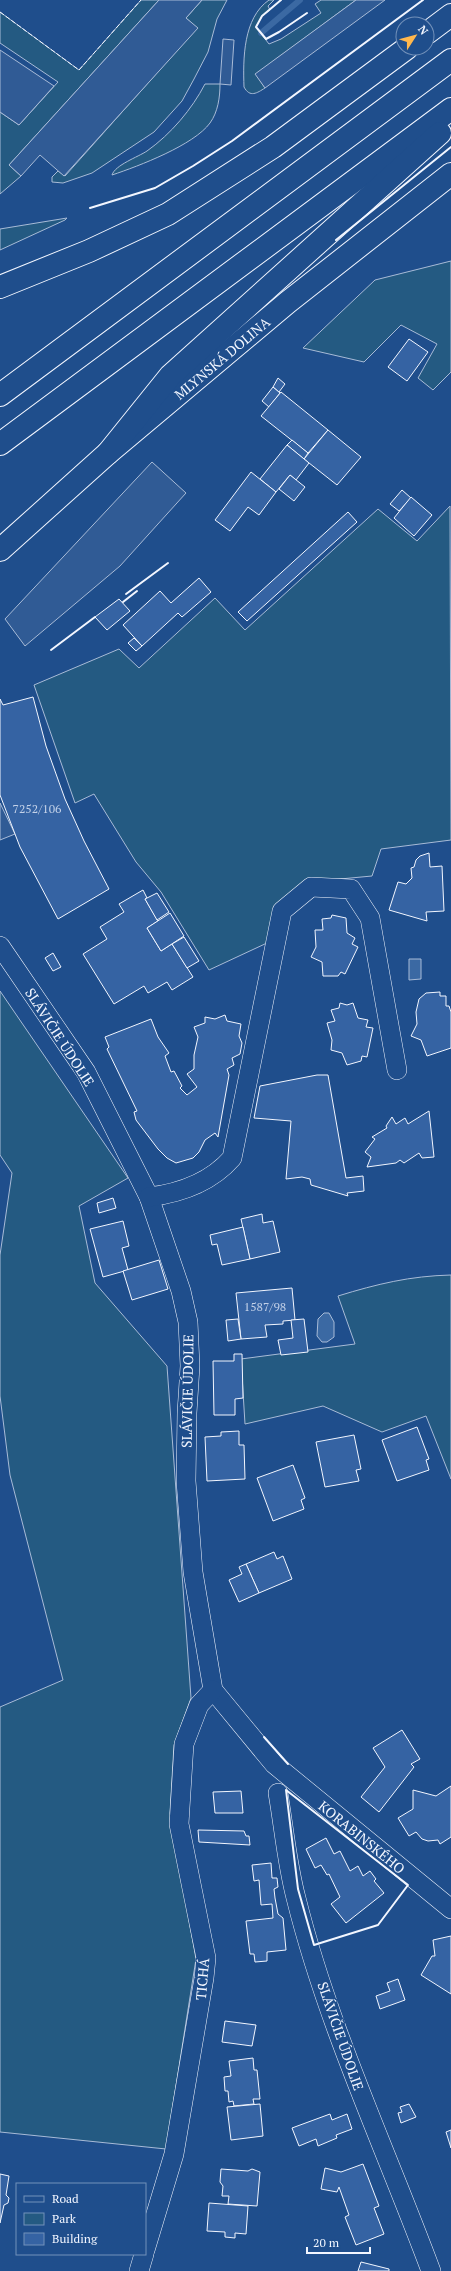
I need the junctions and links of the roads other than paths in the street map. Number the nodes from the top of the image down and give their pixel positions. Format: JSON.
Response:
{"nodes":[{"id":1,"x":451,"y":15,"type":"edge"},
{"id":2,"x":435,"y":27,"type":"edge"},
{"id":3,"x":396,"y":56,"type":"edge"},
{"id":4,"x":451,"y":60,"type":"edge"},
{"id":5,"x":451,"y":109,"type":"edge"},
{"id":6,"x":451,"y":123,"type":"edge"},
{"id":7,"x":451,"y":174,"type":"edge"},
{"id":8,"x":0,"y":287,"type":"edge"},
{"id":9,"x":0,"y":395,"type":"edge"},
{"id":10,"x":0,"y":444,"type":"edge"},
{"id":11,"x":108,"y":453,"type":"junction"},
{"id":12,"x":0,"y":550,"type":"edge"},
{"id":13,"x":0,"y":946,"type":"edge"},
{"id":14,"x":397,"y":1070,"type":"dead end"},
{"id":15,"x":150,"y":1197,"type":"junction"},
{"id":16,"x":213,"y":1690,"type":"junction"},
{"id":17,"x":274,"y":1764,"type":"joint"},
{"id":18,"x":278,"y":1793,"type":"dead end"},
{"id":19,"x":451,"y":1909,"type":"edge"},
{"id":20,"x":146,"y":2247,"type":"edge"},
{"id":21,"x":144,"y":2255,"type":"edge"},
{"id":22,"x":139,"y":2271,"type":"edge"},
{"id":23,"x":431,"y":2271,"type":"edge"}],
"edges":[{"from":1,"to":2,"type":"main road"},
{"from":3,"to":8,"type":"main road"},
{"from":4,"to":9,"type":"main road"},
{"from":5,"to":10,"type":"main road"},
{"from":6,"to":11,"type":"main road"},
{"from":7,"to":11,"type":"main road","name":"MLYNSKÁ DOLINA"},
{"from":11,"to":12,"type":"main road","name":"MLYNSKÁ DOLINA"},
{"from":13,"to":15,"type":"street","name":"SLÁVIČIE ÚDOLIE"},
{"from":14,"to":15,"type":"street"},
{"from":15,"to":16,"type":"street","name":"SLÁVIČIE ÚDOLIE"},
{"from":16,"to":17,"type":"street","name":"SLÁVIČIE ÚDOLIE"},
{"from":16,"to":20,"type":"street","name":"TICHÁ"},
{"from":17,"to":19,"type":"street","name":"KORABINSKÉHO"},
{"from":18,"to":23,"type":"street","name":"SLÁVIČIE ÚDOLIE"},
{"from":21,"to":22,"type":"street"}]}
